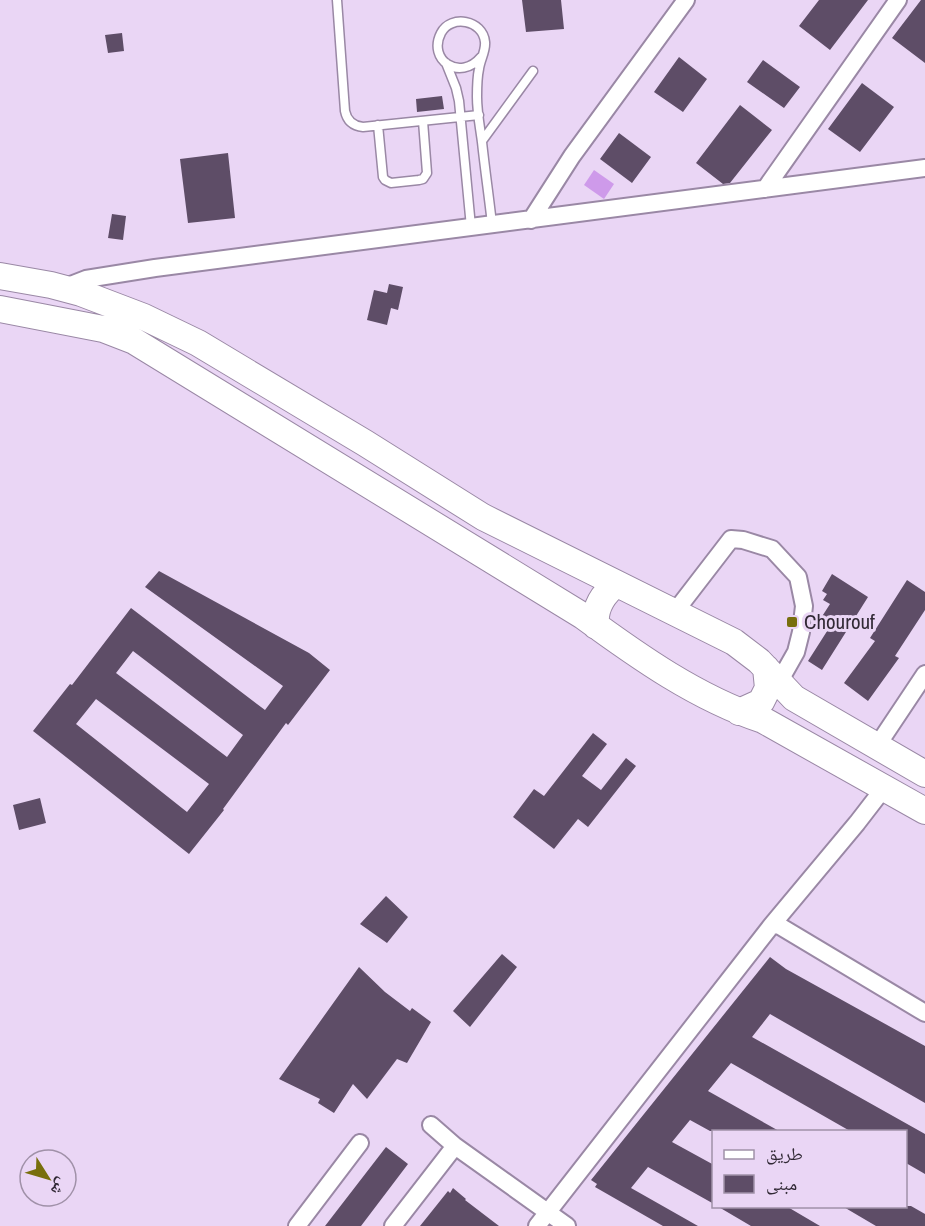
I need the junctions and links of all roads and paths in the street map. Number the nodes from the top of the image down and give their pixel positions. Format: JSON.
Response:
{"nodes":[{"id":1,"x":337,"y":0,"type":"edge"},
{"id":2,"x":686,"y":0,"type":"edge"},
{"id":3,"x":897,"y":0,"type":"edge"},
{"id":4,"x":481,"y":57,"type":"junction"},
{"id":5,"x":446,"y":63,"type":"junction"},
{"id":6,"x":533,"y":71,"type":"dead end"},
{"id":7,"x":479,"y":115,"type":"junction"},
{"id":8,"x":460,"y":117,"type":"junction"},
{"id":9,"x":423,"y":121,"type":"junction"},
{"id":10,"x":378,"y":125,"type":"junction"},
{"id":11,"x":482,"y":141,"type":"junction"},
{"id":12,"x":925,"y":168,"type":"edge"},
{"id":13,"x":765,"y":189,"type":"junction"},
{"id":14,"x":531,"y":220,"type":"junction"},
{"id":15,"x":492,"y":224,"type":"junction"},
{"id":16,"x":471,"y":227,"type":"junction"},
{"id":17,"x":0,"y":276,"type":"edge"},
{"id":18,"x":63,"y":288,"type":"junction"},
{"id":19,"x":0,"y":309,"type":"edge"},
{"id":20,"x":616,"y":584,"type":"junction"},
{"id":21,"x":674,"y":613,"type":"junction"},
{"id":22,"x":596,"y":626,"type":"junction"},
{"id":23,"x":925,"y":674,"type":"edge"},
{"id":24,"x":773,"y":675,"type":"junction"},
{"id":25,"x":740,"y":712,"type":"junction"},
{"id":26,"x":877,"y":746,"type":"junction"},
{"id":27,"x":925,"y":774,"type":"edge"},
{"id":28,"x":884,"y":788,"type":"junction"},
{"id":29,"x":925,"y":812,"type":"edge"},
{"id":30,"x":771,"y":926,"type":"junction"},
{"id":31,"x":925,"y":1013,"type":"edge"},
{"id":32,"x":431,"y":1125,"type":"dead end"},
{"id":33,"x":360,"y":1143,"type":"dead end"},
{"id":34,"x":455,"y":1146,"type":"junction"},
{"id":35,"x":543,"y":1219,"type":"edge"},
{"id":36,"x":297,"y":1226,"type":"edge"},
{"id":37,"x":393,"y":1226,"type":"edge"},
{"id":38,"x":567,"y":1226,"type":"edge"}],
"edges":[{"from":1,"to":10,"type":"lane"},
{"from":2,"to":14,"type":"street"},
{"from":3,"to":13,"type":"street"},
{"from":4,"to":5,"type":"lane"},
{"from":4,"to":5,"type":"lane"},
{"from":4,"to":7,"type":"lane"},
{"from":5,"to":8,"type":"lane"},
{"from":6,"to":11,"type":"lane"},
{"from":7,"to":8,"type":"lane"},
{"from":7,"to":11,"type":"lane"},
{"from":8,"to":9,"type":"lane"},
{"from":8,"to":16,"type":"lane"},
{"from":9,"to":10,"type":"lane"},
{"from":9,"to":10,"type":"lane"},
{"from":11,"to":15,"type":"lane"},
{"from":12,"to":13,"type":"street"},
{"from":13,"to":14,"type":"street"},
{"from":14,"to":15,"type":"street"},
{"from":15,"to":16,"type":"street"},
{"from":16,"to":18,"type":"street"},
{"from":17,"to":18,"type":"main road"},
{"from":18,"to":20,"type":"main road"},
{"from":19,"to":22,"type":"main road"},
{"from":20,"to":21,"type":"main road"},
{"from":20,"to":22,"type":"main road"},
{"from":21,"to":24,"type":"main road"},
{"from":21,"to":24,"type":"street"},
{"from":22,"to":25,"type":"main road"},
{"from":23,"to":26,"type":"street"},
{"from":24,"to":25,"type":"main road"},
{"from":24,"to":26,"type":"main road"},
{"from":25,"to":28,"type":"main road"},
{"from":26,"to":27,"type":"main road"},
{"from":28,"to":29,"type":"main road"},
{"from":28,"to":30,"type":"street"},
{"from":30,"to":31,"type":"street"},
{"from":30,"to":35,"type":"street"},
{"from":32,"to":34,"type":"street"},
{"from":33,"to":36,"type":"street"},
{"from":34,"to":35,"type":"street"},
{"from":34,"to":37,"type":"street"},
{"from":35,"to":38,"type":"street"}]}
